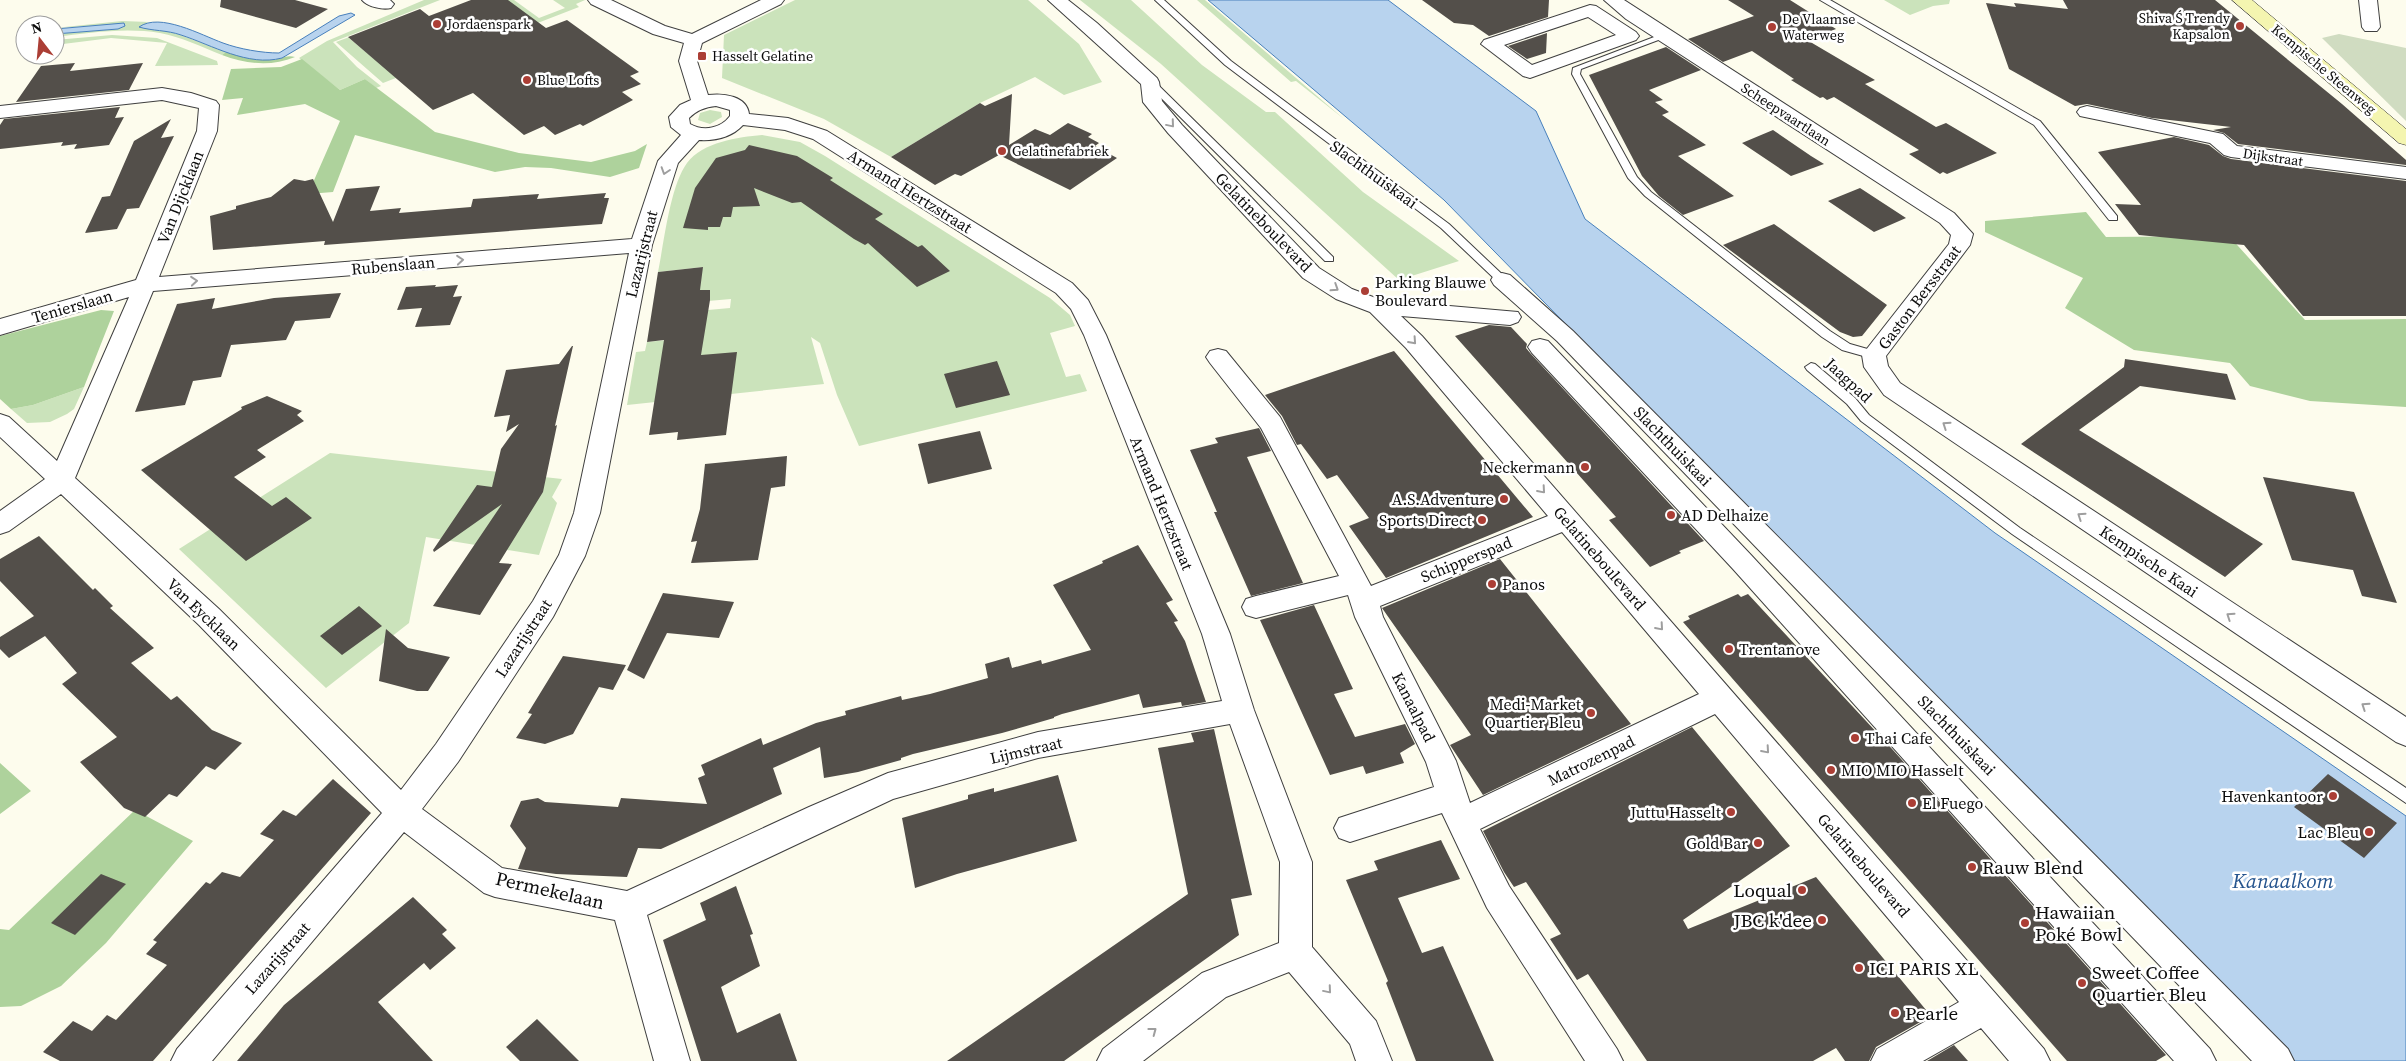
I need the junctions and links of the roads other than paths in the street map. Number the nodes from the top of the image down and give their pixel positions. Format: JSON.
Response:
{"nodes":[{"id":1,"x":597,"y":0,"type":"edge"},
{"id":2,"x":775,"y":0,"type":"edge"},
{"id":3,"x":1057,"y":0,"type":"edge"},
{"id":4,"x":1159,"y":0,"type":"edge"},
{"id":5,"x":1612,"y":0,"type":"edge"},
{"id":6,"x":1824,"y":0,"type":"edge"},
{"id":7,"x":2241,"y":0,"type":"edge"},
{"id":8,"x":2368,"y":0,"type":"edge"},
{"id":9,"x":2371,"y":27,"type":"dead end"},
{"id":10,"x":1665,"y":36,"type":"junction"},
{"id":11,"x":694,"y":40,"type":"junction"},
{"id":12,"x":1490,"y":44,"type":"joint"},
{"id":13,"x":1150,"y":82,"type":"junction"},
{"id":14,"x":701,"y":102,"type":"junction"},
{"id":15,"x":0,"y":112,"type":"edge"},
{"id":16,"x":2087,"y":112,"type":"dead end"},
{"id":17,"x":739,"y":119,"type":"junction"},
{"id":18,"x":694,"y":133,"type":"junction"},
{"id":19,"x":2406,"y":139,"type":"edge"},
{"id":20,"x":2406,"y":173,"type":"edge"},
{"id":21,"x":2113,"y":218,"type":"dead end"},
{"id":22,"x":1960,"y":229,"type":"joint"},
{"id":23,"x":640,"y":245,"type":"junction"},
{"id":24,"x":1329,"y":259,"type":"dead end"},
{"id":25,"x":1502,"y":280,"type":"joint"},
{"id":26,"x":145,"y":285,"type":"junction"},
{"id":27,"x":1378,"y":307,"type":"junction"},
{"id":28,"x":1510,"y":317,"type":"dead end"},
{"id":29,"x":0,"y":327,"type":"edge"},
{"id":30,"x":1540,"y":347,"type":"dead end"},
{"id":31,"x":1874,"y":355,"type":"junction"},
{"id":32,"x":1218,"y":356,"type":"dead end"},
{"id":33,"x":1811,"y":367,"type":"dead end"},
{"id":34,"x":1892,"y":389,"type":"joint"},
{"id":35,"x":0,"y":423,"type":"edge"},
{"id":36,"x":62,"y":481,"type":"junction"},
{"id":37,"x":1567,"y":519,"type":"junction"},
{"id":38,"x":0,"y":524,"type":"edge"},
{"id":39,"x":1361,"y":591,"type":"junction"},
{"id":40,"x":1256,"y":607,"type":"dead end"},
{"id":41,"x":1721,"y":698,"type":"junction"},
{"id":42,"x":1239,"y":710,"type":"junction"},
{"id":43,"x":2406,"y":733,"type":"edge"},
{"id":44,"x":2406,"y":796,"type":"edge"},
{"id":45,"x":1456,"y":810,"type":"junction"},
{"id":46,"x":402,"y":812,"type":"junction"},
{"id":47,"x":818,"y":819,"type":"joint"},
{"id":48,"x":1350,"y":828,"type":"dead end"},
{"id":49,"x":628,"y":907,"type":"junction"},
{"id":50,"x":1295,"y":953,"type":"junction"},
{"id":51,"x":1985,"y":1006,"type":"junction"},
{"id":52,"x":189,"y":1061,"type":"edge"},
{"id":53,"x":672,"y":1061,"type":"edge"},
{"id":54,"x":1115,"y":1061,"type":"edge"},
{"id":55,"x":1374,"y":1061,"type":"edge"},
{"id":56,"x":1605,"y":1061,"type":"edge"},
{"id":57,"x":1889,"y":1061,"type":"edge"},
{"id":58,"x":2032,"y":1061,"type":"edge"},
{"id":59,"x":2198,"y":1061,"type":"edge"},
{"id":60,"x":2276,"y":1061,"type":"edge"}],
"edges":[{"from":1,"to":11,"type":"street"},
{"from":2,"to":11,"type":"street"},
{"from":3,"to":13,"type":"street"},
{"from":4,"to":25,"type":"lane","name":"Slachthuiskaai"},
{"from":5,"to":10,"type":"street","name":"Scheepvaartlaan"},
{"from":6,"to":21,"type":"lane"},
{"from":7,"to":19,"type":"main road","name":"Kempische Steenweg"},
{"from":8,"to":9,"type":"street"},
{"from":10,"to":22,"type":"street","name":"Scheepvaartlaan"},
{"from":10,"to":31,"type":"lane"},
{"from":11,"to":14,"type":"street"},
{"from":12,"to":12,"type":"street"},
{"from":13,"to":24,"type":"lane"},
{"from":13,"to":27,"type":"street","name":"Gelatineboulevard","one_way":true},
{"from":14,"to":17,"type":"street"},
{"from":14,"to":18,"type":"street"},
{"from":15,"to":26,"type":"street","name":"Van Dijcklaan"},
{"from":16,"to":20,"type":"street","name":"Dijkstraat"},
{"from":17,"to":18,"type":"street"},
{"from":17,"to":42,"type":"street","name":"Armand Hertzstraat"},
{"from":18,"to":23,"type":"street","name":"Lazarijstraat","one_way":true},
{"from":22,"to":31,"type":"street","name":"Gaston Bersstraat"},
{"from":26,"to":23,"type":"street","name":"Rubenslaan","one_way":true},
{"from":23,"to":46,"type":"street","name":"Lazarijstraat"},
{"from":25,"to":60,"type":"street","name":"Slachthuiskaai"},
{"from":26,"to":29,"type":"street","name":"Tenierslaan"},
{"from":26,"to":36,"type":"street","name":"Van Dijcklaan"},
{"from":27,"to":28,"type":"street"},
{"from":27,"to":37,"type":"street","name":"Gelatineboulevard","one_way":true},
{"from":30,"to":59,"type":"street","name":"Slachthuiskaai"},
{"from":31,"to":34,"type":"street","name":"Gaston Bersstraat"},
{"from":32,"to":39,"type":"street","name":"Kanaalpad"},
{"from":33,"to":44,"type":"lane","name":"Jaagpad"},
{"from":43,"to":34,"type":"street","name":"Kempische Kaai","one_way":true},
{"from":35,"to":36,"type":"street","name":"Van Eycklaan"},
{"from":36,"to":38,"type":"street"},
{"from":36,"to":46,"type":"street","name":"Van Eycklaan"},
{"from":37,"to":39,"type":"street","name":"Schipperspad"},
{"from":37,"to":41,"type":"street","name":"Gelatineboulevard","one_way":true},
{"from":39,"to":40,"type":"street","name":"Schipperspad"},
{"from":39,"to":45,"type":"street","name":"Kanaalpad"},
{"from":41,"to":45,"type":"street","name":"Matrozenpad"},
{"from":41,"to":51,"type":"street","name":"Gelatineboulevard","one_way":true},
{"from":42,"to":47,"type":"street","name":"Lijmstraat"},
{"from":42,"to":50,"type":"street","name":"Armand Hertzstraat"},
{"from":45,"to":48,"type":"street","name":"Matrozenpad"},
{"from":45,"to":56,"type":"street","name":"Kanaalpad"},
{"from":46,"to":49,"type":"street","name":"Permekelaan"},
{"from":46,"to":52,"type":"street","name":"Lazarijstraat"},
{"from":47,"to":49,"type":"street","name":"Permekelaan"},
{"from":49,"to":53,"type":"street","name":"Permekelaan"},
{"from":54,"to":50,"type":"street","one_way":true},
{"from":50,"to":55,"type":"street","one_way":true},
{"from":51,"to":57,"type":"street"},
{"from":51,"to":58,"type":"street","name":"Gelatineboulevard"}]}
